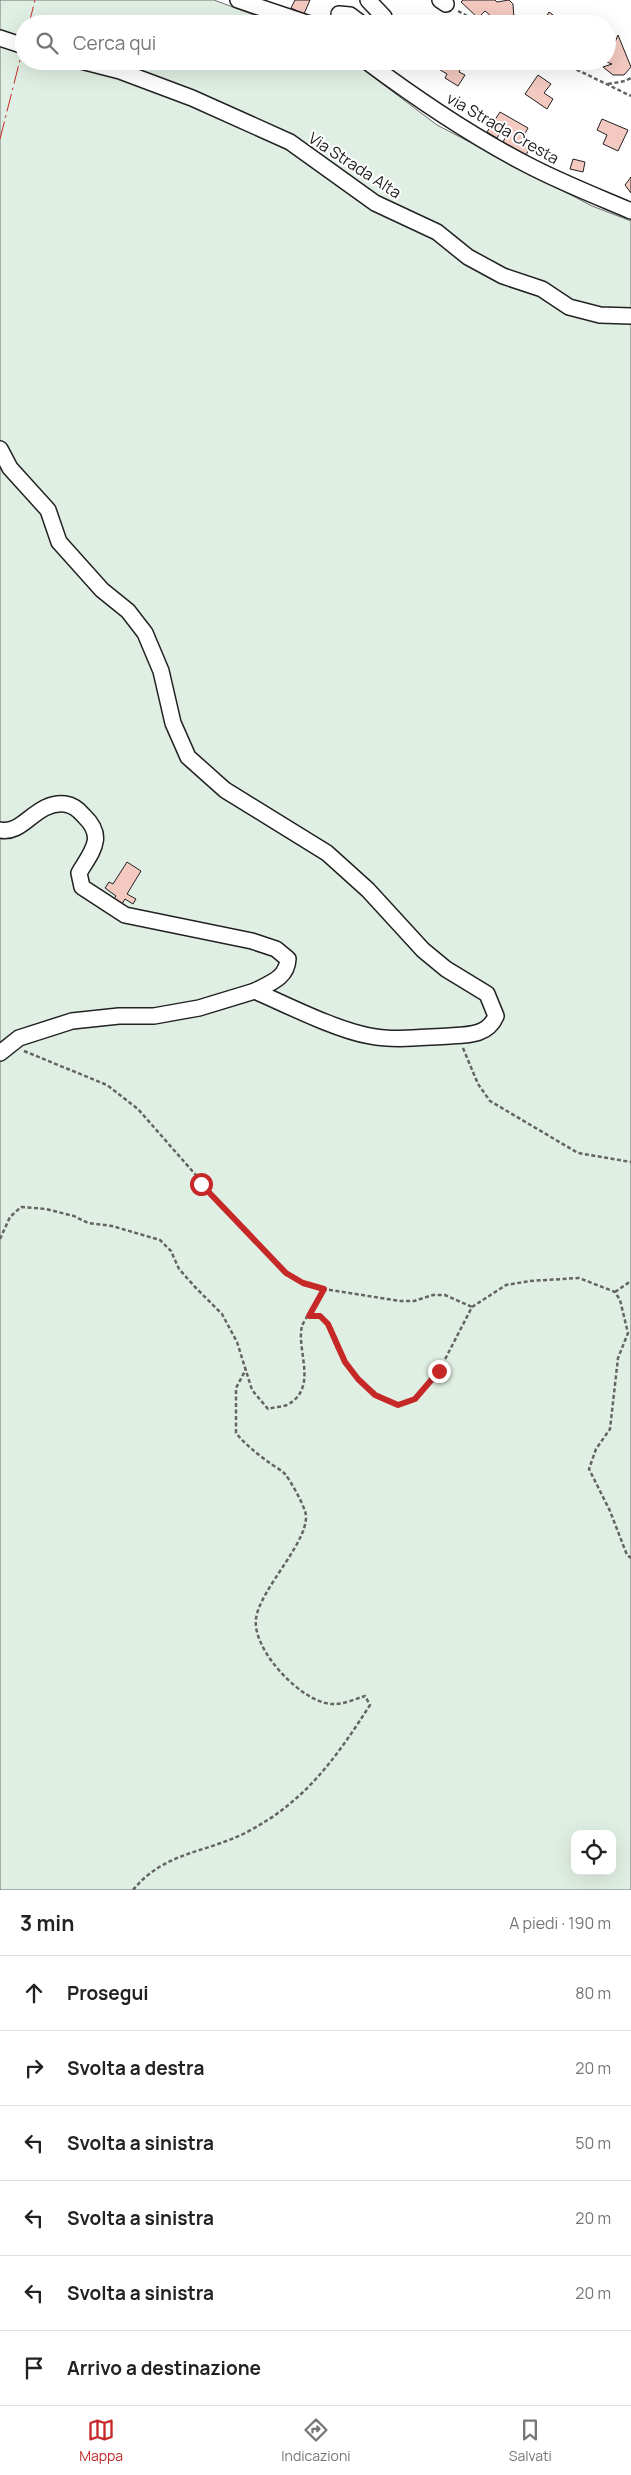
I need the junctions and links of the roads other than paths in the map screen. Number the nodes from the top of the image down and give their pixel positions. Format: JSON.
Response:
{"nodes":[{"id":1,"x":238,"y":0,"type":"edge"},
{"id":2,"x":368,"y":0,"type":"edge"},
{"id":3,"x":283,"y":15,"type":"edge"},
{"id":4,"x":382,"y":15,"type":"edge"},
{"id":5,"x":0,"y":38,"type":"edge"},
{"id":6,"x":15,"y":43,"type":"edge"},
{"id":7,"x":116,"y":70,"type":"edge"},
{"id":8,"x":379,"y":70,"type":"edge"},
{"id":9,"x":631,"y":210,"type":"edge"},
{"id":10,"x":631,"y":316,"type":"edge"},
{"id":11,"x":0,"y":448,"type":"edge"},
{"id":12,"x":0,"y":830,"type":"edge"},
{"id":13,"x":255,"y":991,"type":"junction"},
{"id":14,"x":6,"y":1049,"type":"edge"}],
"edges":[{"from":1,"to":3,"type":"street"},
{"from":2,"to":4,"type":"street"},
{"from":5,"to":6,"type":"street"},
{"from":7,"to":10,"type":"street","name":"Via Strada Alta"},
{"from":8,"to":9,"type":"street","name":"via Strada Cresta"},
{"from":11,"to":13,"type":"street"},
{"from":12,"to":13,"type":"street"},
{"from":13,"to":14,"type":"street"}]}
